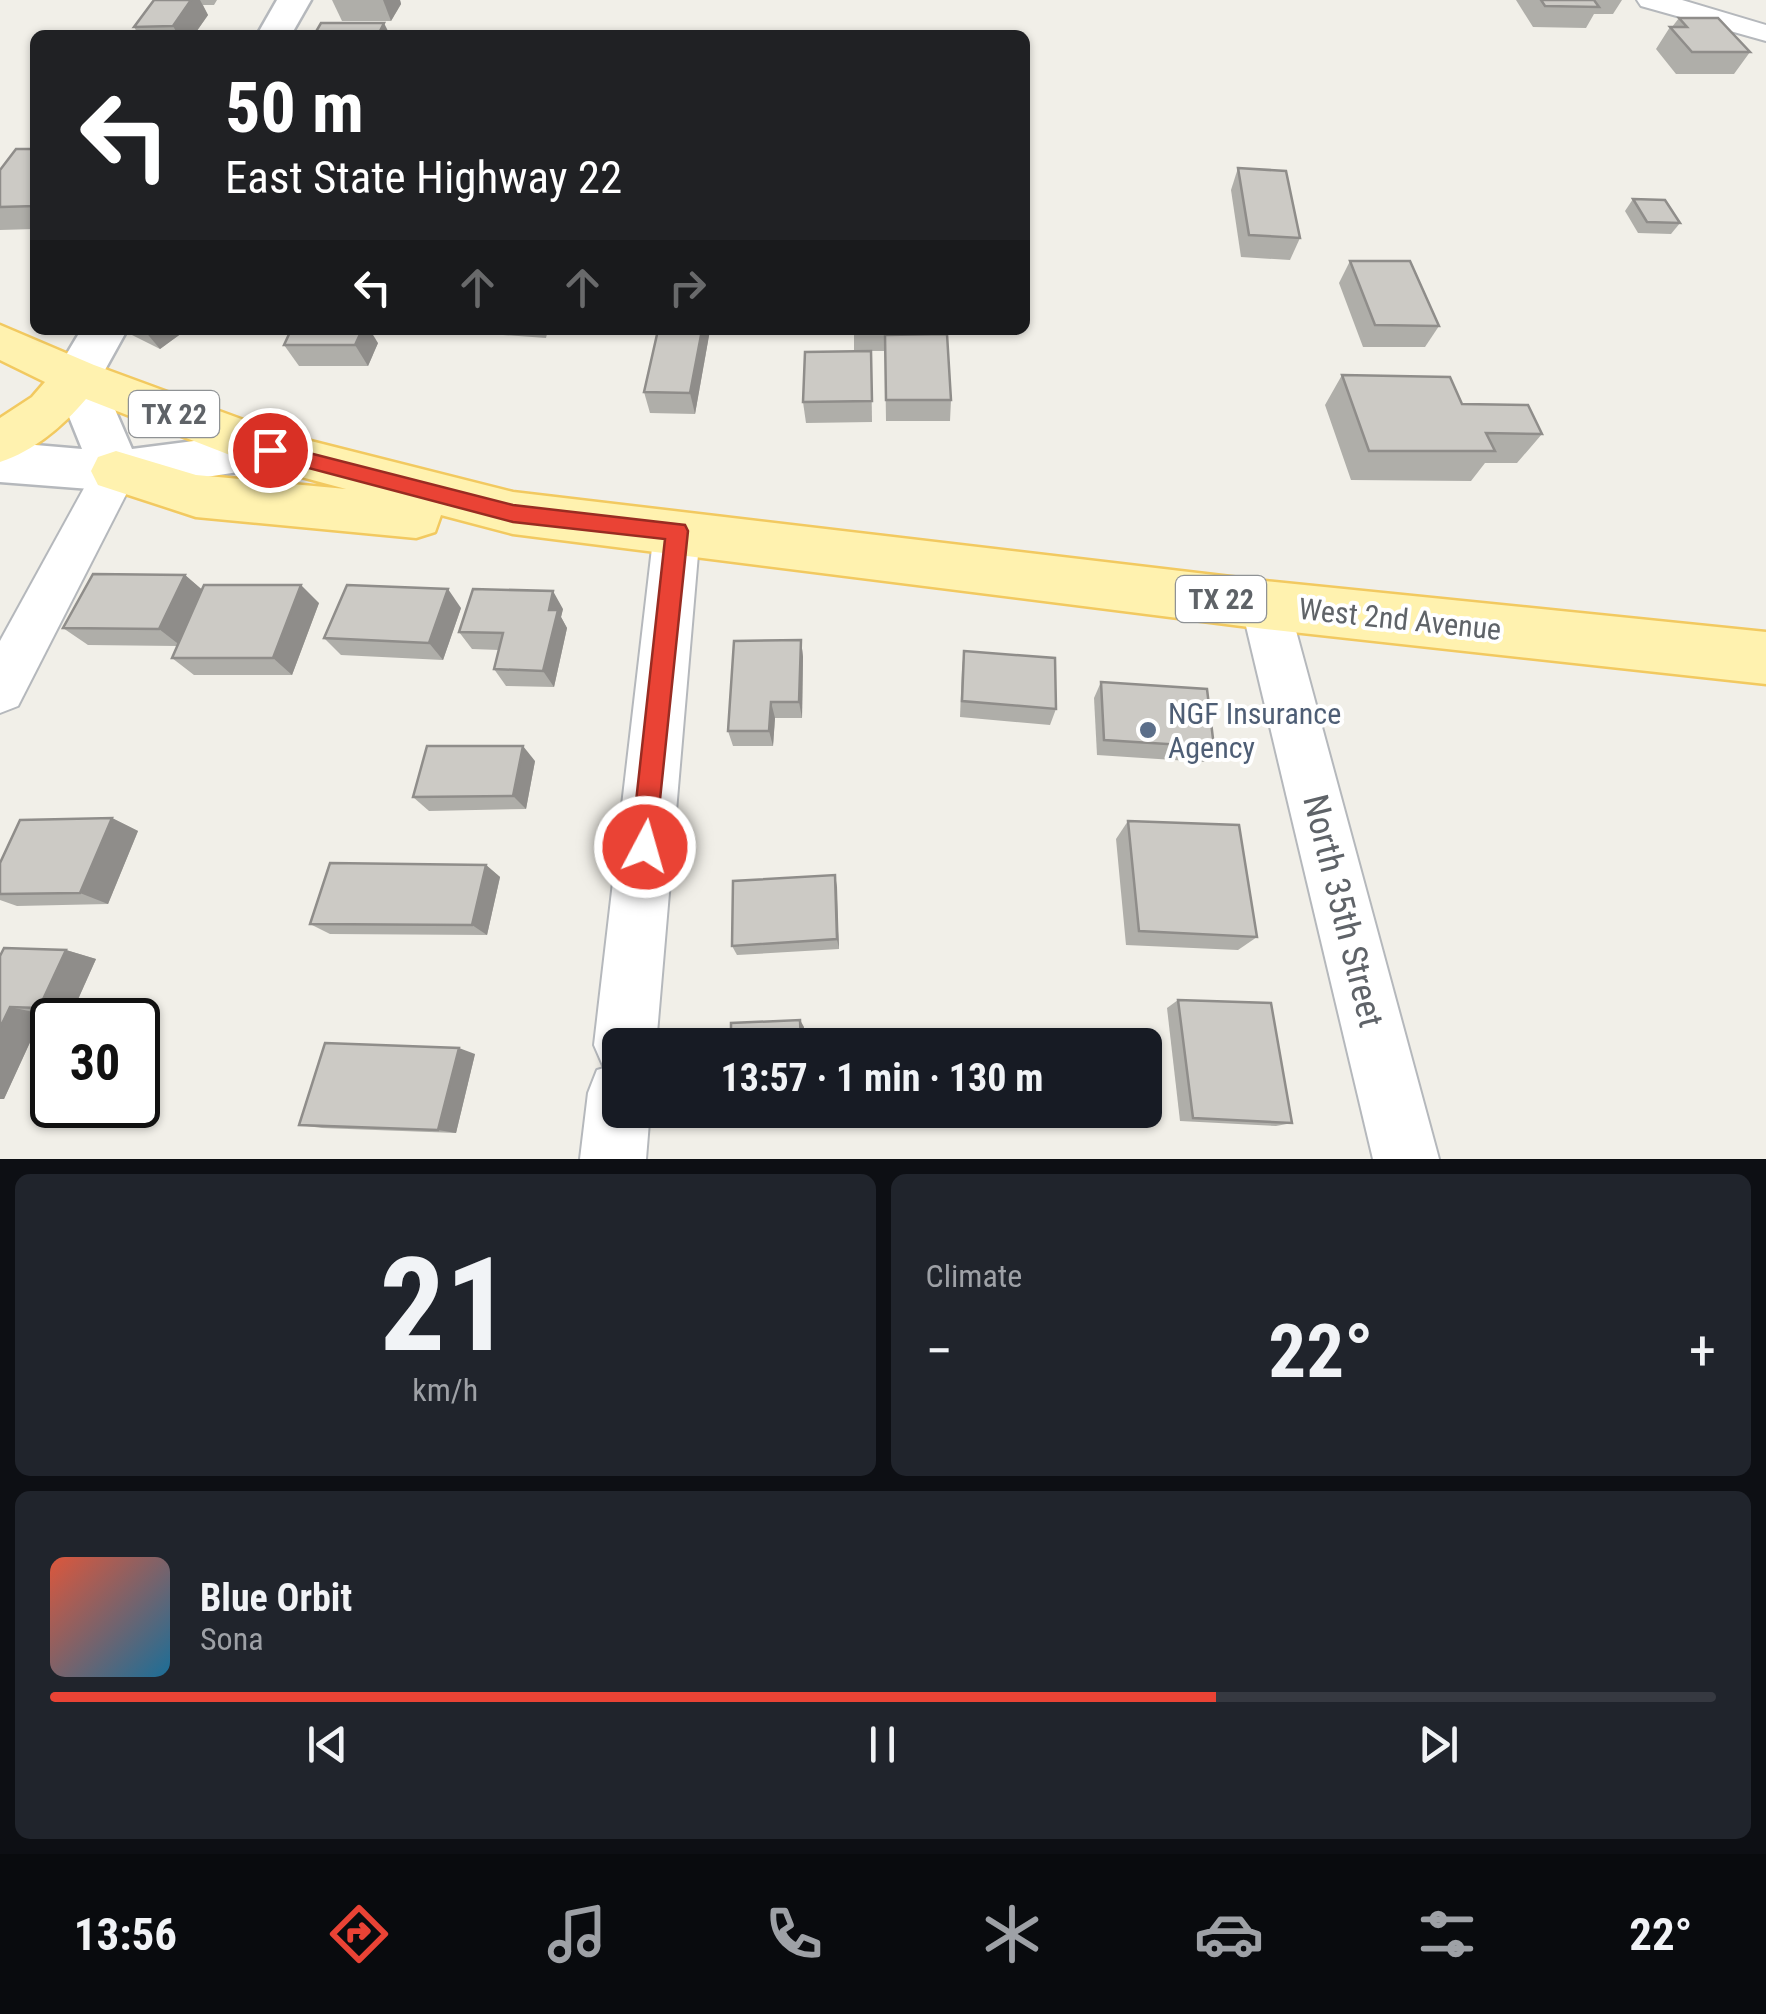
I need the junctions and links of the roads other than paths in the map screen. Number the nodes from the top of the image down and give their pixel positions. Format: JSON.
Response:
{"nodes":[{"id":1,"x":294,"y":0,"type":"edge"},
{"id":2,"x":1650,"y":0,"type":"edge"},
{"id":3,"x":277,"y":30,"type":"edge"},
{"id":4,"x":1765,"y":40,"type":"edge"},
{"id":5,"x":101,"y":335,"type":"edge"},
{"id":6,"x":0,"y":341,"type":"edge"},
{"id":7,"x":76,"y":378,"type":"junction"},
{"id":8,"x":0,"y":444,"type":"edge"},
{"id":9,"x":270,"y":450,"type":"junction"},
{"id":10,"x":0,"y":462,"type":"edge"},
{"id":11,"x":116,"y":471,"type":"junction"},
{"id":12,"x":513,"y":513,"type":"junction"},
{"id":13,"x":677,"y":531,"type":"junction"},
{"id":14,"x":1264,"y":605,"type":"junction"},
{"id":15,"x":1766,"y":658,"type":"edge"},
{"id":16,"x":0,"y":690,"type":"edge"},
{"id":17,"x":627,"y":1028,"type":"edge"},
{"id":18,"x":616,"y":1128,"type":"edge"},
{"id":19,"x":613,"y":1159,"type":"edge"},
{"id":20,"x":1406,"y":1159,"type":"edge"}],
"edges":[{"from":1,"to":3,"type":"street"},
{"from":2,"to":4,"type":"street"},
{"from":5,"to":7,"type":"street"},
{"from":6,"to":7,"type":"main road","number":"TX 22"},
{"from":7,"to":8,"type":"main road"},
{"from":7,"to":9,"type":"main road","number":"TX 22"},
{"from":7,"to":11,"type":"street"},
{"from":9,"to":11,"type":"street"},
{"from":9,"to":12,"type":"main road","number":"TX 22"},
{"from":10,"to":11,"type":"street"},
{"from":11,"to":12,"type":"main road"},
{"from":11,"to":16,"type":"street"},
{"from":12,"to":13,"type":"main road","number":"TX 22"},
{"from":13,"to":14,"type":"main road","name":"West 2nd Avenue","number":"TX 22"},
{"from":13,"to":17,"type":"street"},
{"from":14,"to":15,"type":"main road","name":"West 2nd Avenue","number":"TX 22"},
{"from":14,"to":20,"type":"street","name":"North 35th Street"},
{"from":18,"to":19,"type":"street"}]}
